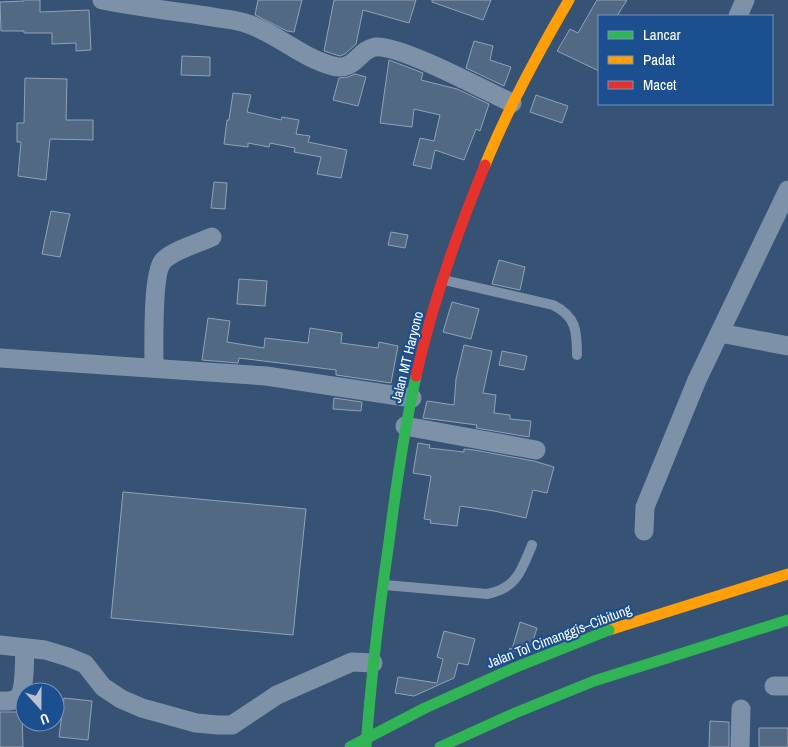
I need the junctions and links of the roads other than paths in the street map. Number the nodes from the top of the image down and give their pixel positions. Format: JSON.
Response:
{"nodes":[{"id":1,"x":102,"y":0,"type":"edge"},
{"id":2,"x":745,"y":0,"type":"edge"},
{"id":3,"x":564,"y":2,"type":"edge"},
{"id":4,"x":738,"y":15,"type":"edge"},
{"id":5,"x":512,"y":103,"type":"junction"},
{"id":6,"x":788,"y":190,"type":"edge"},
{"id":7,"x":212,"y":237,"type":"dead end"},
{"id":8,"x":444,"y":279,"type":"junction"},
{"id":9,"x":720,"y":333,"type":"junction"},
{"id":10,"x":788,"y":346,"type":"edge"},
{"id":11,"x":577,"y":355,"type":"dead end"},
{"id":12,"x":0,"y":358,"type":"edge"},
{"id":13,"x":154,"y":368,"type":"junction"},
{"id":14,"x":412,"y":398,"type":"junction"},
{"id":15,"x":406,"y":426,"type":"junction"},
{"id":16,"x":536,"y":450,"type":"dead end"},
{"id":17,"x":644,"y":531,"type":"dead end"},
{"id":18,"x":532,"y":545,"type":"dead end"},
{"id":19,"x":788,"y":574,"type":"edge"},
{"id":20,"x":383,"y":585,"type":"junction"},
{"id":21,"x":788,"y":620,"type":"edge"},
{"id":22,"x":0,"y":645,"type":"edge"},
{"id":23,"x":25,"y":648,"type":"junction"},
{"id":24,"x":373,"y":663,"type":"junction"},
{"id":25,"x":0,"y":701,"type":"edge"},
{"id":26,"x":741,"y":709,"type":"dead end"},
{"id":27,"x":350,"y":747,"type":"edge"},
{"id":28,"x":366,"y":747,"type":"edge"},
{"id":29,"x":440,"y":747,"type":"edge"},
{"id":30,"x":740,"y":747,"type":"edge"}],
"edges":[{"from":1,"to":5,"type":"street"},
{"from":2,"to":4,"type":"street"},
{"from":3,"to":5,"type":"main road","name":"Jalan MT Haryono"},
{"from":5,"to":8,"type":"main road","name":"Jalan MT Haryono"},
{"from":6,"to":9,"type":"street"},
{"from":7,"to":13,"type":"street"},
{"from":8,"to":11,"type":"lane"},
{"from":8,"to":14,"type":"main road","name":"Jalan MT Haryono"},
{"from":9,"to":10,"type":"street"},
{"from":9,"to":17,"type":"street"},
{"from":12,"to":13,"type":"street"},
{"from":13,"to":14,"type":"street"},
{"from":14,"to":15,"type":"main road","name":"Jalan MT Haryono"},
{"from":15,"to":16,"type":"street"},
{"from":15,"to":20,"type":"main road","name":"Jalan MT Haryono"},
{"from":18,"to":20,"type":"lane"},
{"from":19,"to":27,"type":"main road","name":"Jalan Tol Cimanggis–Cibitung","bridge":true},
{"from":20,"to":24,"type":"main road","name":"Jalan MT Haryono"},
{"from":21,"to":29,"type":"main road"},
{"from":22,"to":23,"type":"street"},
{"from":23,"to":24,"type":"street"},
{"from":23,"to":25,"type":"street"},
{"from":24,"to":28,"type":"main road","name":"Jalan MT Haryono"},
{"from":26,"to":30,"type":"street"}]}
